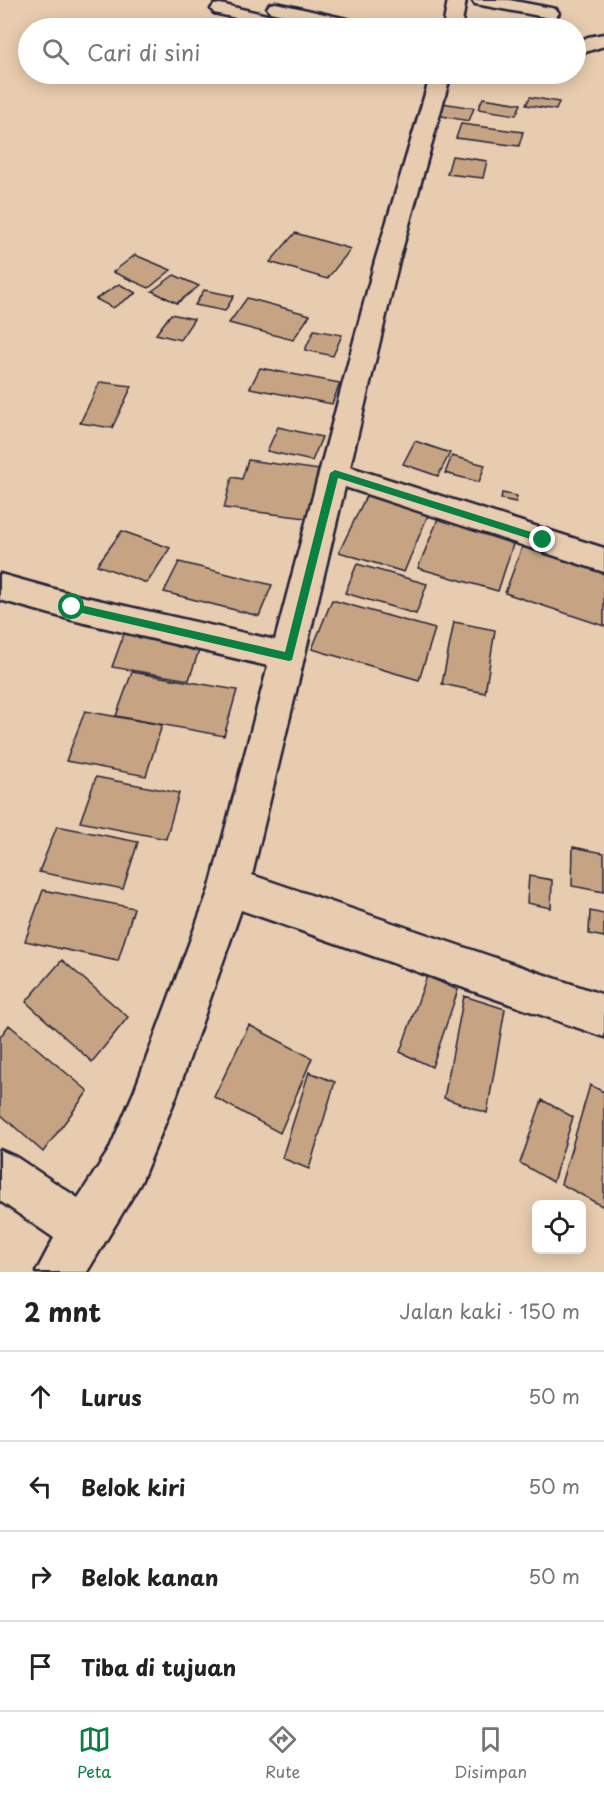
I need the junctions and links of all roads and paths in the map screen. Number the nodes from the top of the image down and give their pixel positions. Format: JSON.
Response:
{"nodes":[{"id":1,"x":457,"y":0,"type":"edge"},
{"id":2,"x":481,"y":0,"type":"edge"},
{"id":3,"x":276,"y":8,"type":"dead end"},
{"id":4,"x":220,"y":9,"type":"dead end"},
{"id":5,"x":550,"y":13,"type":"dead end"},
{"id":6,"x":258,"y":18,"type":"edge"},
{"id":7,"x":320,"y":18,"type":"edge"},
{"id":8,"x":454,"y":18,"type":"edge"},
{"id":9,"x":604,"y":40,"type":"edge"},
{"id":10,"x":586,"y":45,"type":"edge"},
{"id":11,"x":438,"y":84,"type":"edge"},
{"id":12,"x":335,"y":473,"type":"junction"},
{"id":13,"x":604,"y":560,"type":"edge"},
{"id":14,"x":0,"y":587,"type":"edge"},
{"id":15,"x":289,"y":657,"type":"junction"},
{"id":16,"x":230,"y":887,"type":"junction"},
{"id":17,"x":604,"y":1016,"type":"edge"},
{"id":18,"x":0,"y":1173,"type":"edge"},
{"id":19,"x":85,"y":1231,"type":"junction"},
{"id":20,"x":60,"y":1272,"type":"edge"}],
"edges":[{"from":1,"to":8,"type":"street"},
{"from":2,"to":5,"type":"street"},
{"from":3,"to":7,"type":"street"},
{"from":4,"to":6,"type":"street"},
{"from":9,"to":10,"type":"street"},
{"from":11,"to":12,"type":"street"},
{"from":12,"to":13,"type":"street"},
{"from":12,"to":15,"type":"street"},
{"from":14,"to":15,"type":"street"},
{"from":15,"to":16,"type":"street"},
{"from":16,"to":17,"type":"street"},
{"from":16,"to":19,"type":"street"},
{"from":18,"to":19,"type":"street"},
{"from":19,"to":20,"type":"street"}]}
